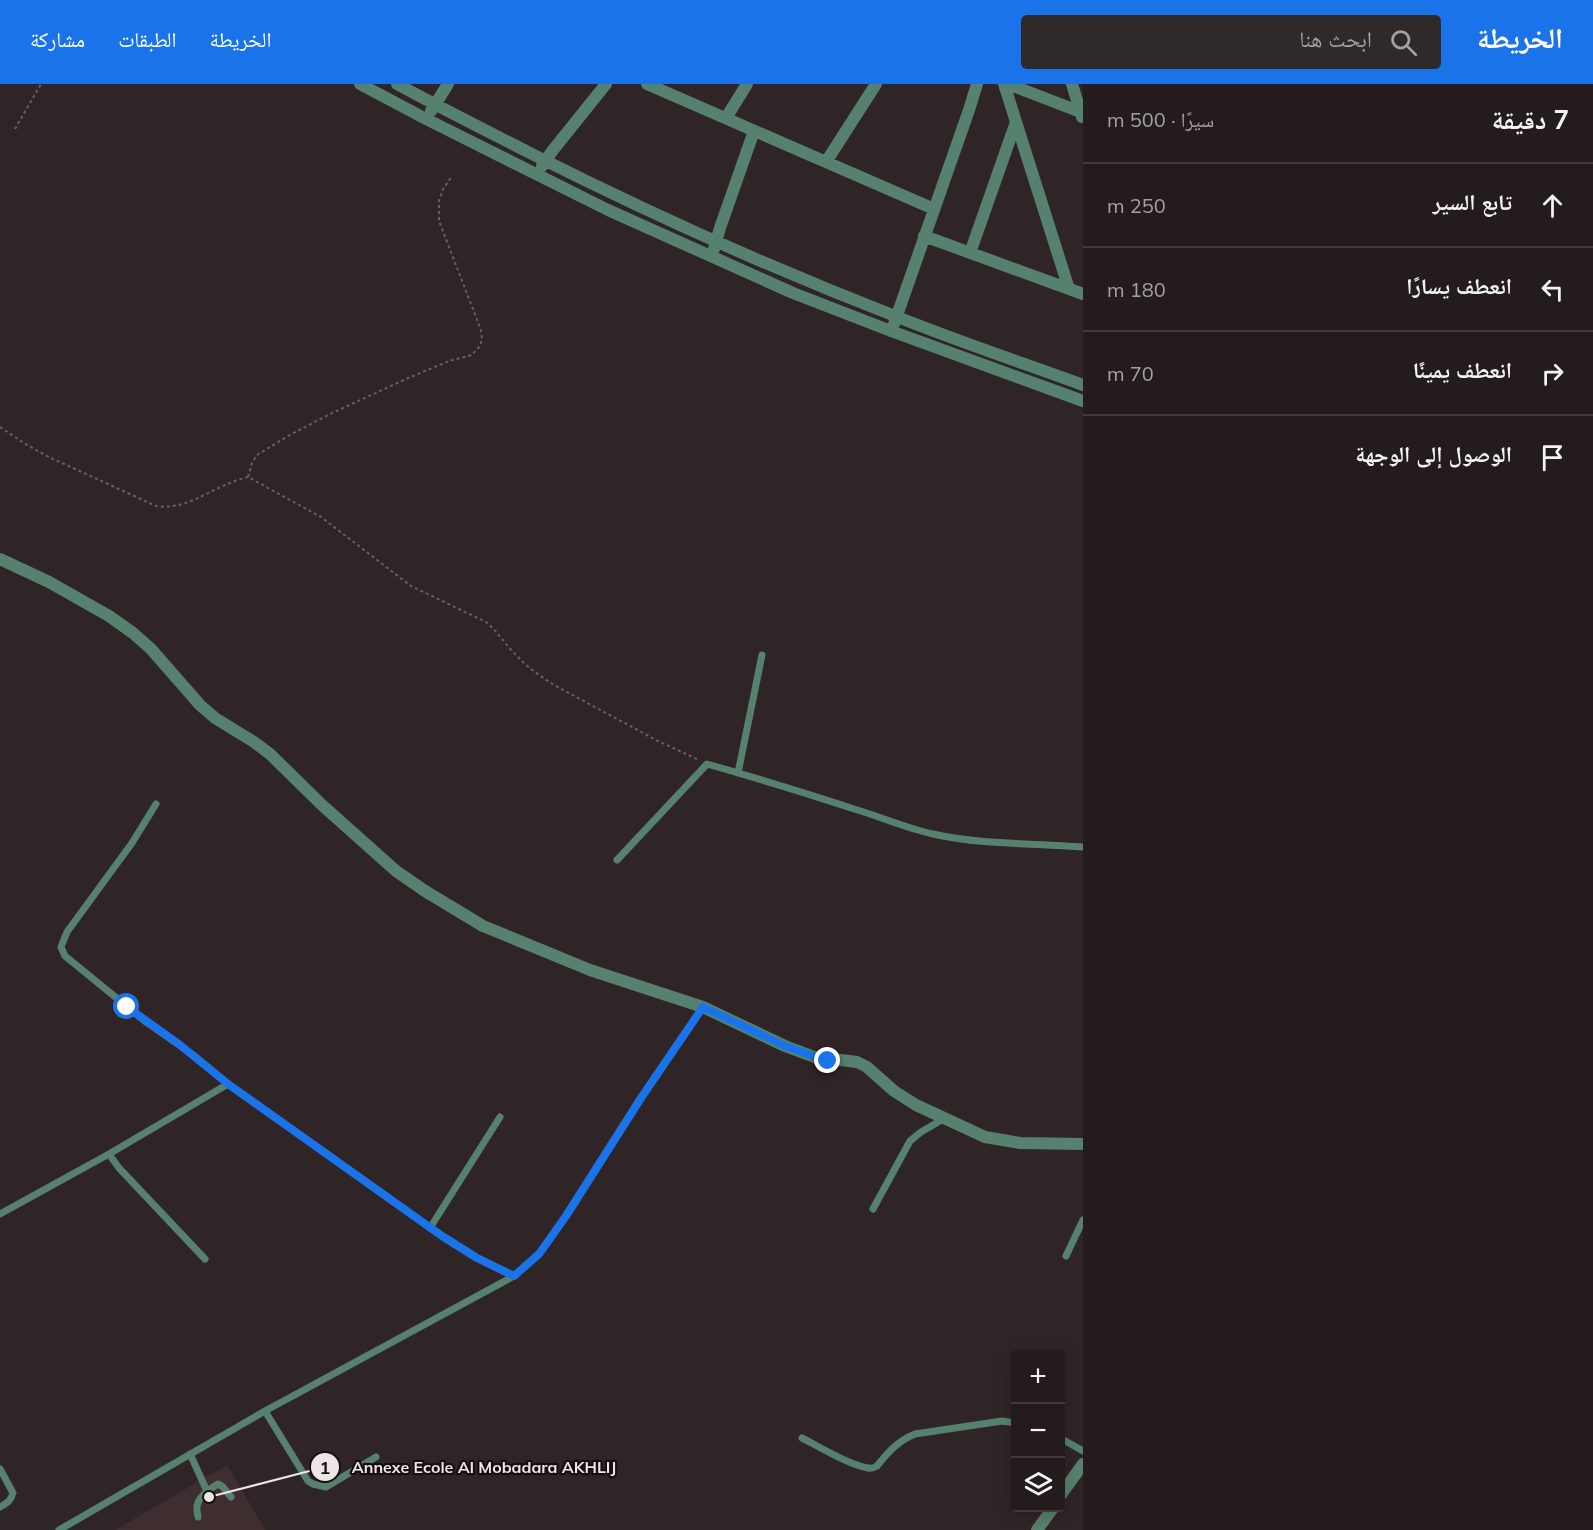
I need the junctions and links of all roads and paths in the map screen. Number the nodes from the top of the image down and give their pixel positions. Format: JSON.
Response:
{"nodes":[{"id":1,"x":41,"y":84,"type":"edge"},
{"id":2,"x":360,"y":84,"type":"edge"},
{"id":3,"x":397,"y":84,"type":"edge"},
{"id":4,"x":448,"y":84,"type":"edge"},
{"id":5,"x":606,"y":84,"type":"edge"},
{"id":6,"x":647,"y":84,"type":"edge"},
{"id":7,"x":747,"y":84,"type":"edge"},
{"id":8,"x":876,"y":84,"type":"edge"},
{"id":9,"x":976,"y":84,"type":"edge"},
{"id":10,"x":1004,"y":84,"type":"edge"},
{"id":11,"x":1008,"y":84,"type":"edge"},
{"id":12,"x":1072,"y":84,"type":"edge"},
{"id":13,"x":435,"y":105,"type":"junction"},
{"id":14,"x":1082,"y":115,"type":"edge"},
{"id":15,"x":726,"y":118,"type":"junction"},
{"id":16,"x":426,"y":119,"type":"junction"},
{"id":17,"x":1016,"y":122,"type":"junction"},
{"id":18,"x":15,"y":129,"type":"dead end"},
{"id":19,"x":754,"y":131,"type":"junction"},
{"id":20,"x":546,"y":161,"type":"junction"},
{"id":21,"x":826,"y":162,"type":"junction"},
{"id":22,"x":536,"y":175,"type":"junction"},
{"id":23,"x":452,"y":176,"type":"dead end"},
{"id":24,"x":934,"y":209,"type":"junction"},
{"id":25,"x":924,"y":236,"type":"junction"},
{"id":26,"x":716,"y":241,"type":"junction"},
{"id":27,"x":970,"y":253,"type":"junction"},
{"id":28,"x":712,"y":256,"type":"junction"},
{"id":29,"x":1069,"y":289,"type":"junction"},
{"id":30,"x":1083,"y":294,"type":"edge"},
{"id":31,"x":896,"y":317,"type":"junction"},
{"id":32,"x":891,"y":331,"type":"junction"},
{"id":33,"x":1083,"y":385,"type":"edge"},
{"id":34,"x":1083,"y":401,"type":"edge"},
{"id":35,"x":0,"y":427,"type":"edge"},
{"id":36,"x":248,"y":477,"type":"junction"},
{"id":37,"x":0,"y":559,"type":"edge"},
{"id":38,"x":762,"y":655,"type":"dead end"},
{"id":39,"x":707,"y":764,"type":"junction"},
{"id":40,"x":738,"y":773,"type":"junction"},
{"id":41,"x":156,"y":804,"type":"dead end"},
{"id":42,"x":1083,"y":847,"type":"edge"},
{"id":43,"x":617,"y":860,"type":"dead end"},
{"id":44,"x":703,"y":1007,"type":"junction"},
{"id":45,"x":228,"y":1084,"type":"junction"},
{"id":46,"x":500,"y":1117,"type":"dead end"},
{"id":47,"x":945,"y":1118,"type":"junction"},
{"id":48,"x":1083,"y":1144,"type":"edge"},
{"id":49,"x":109,"y":1154,"type":"junction"},
{"id":50,"x":873,"y":1209,"type":"dead end"},
{"id":51,"x":0,"y":1214,"type":"edge"},
{"id":52,"x":1083,"y":1220,"type":"edge"},
{"id":53,"x":430,"y":1228,"type":"junction"},
{"id":54,"x":1066,"y":1256,"type":"dead end"},
{"id":55,"x":205,"y":1259,"type":"dead end"},
{"id":56,"x":514,"y":1276,"type":"junction"},
{"id":57,"x":265,"y":1411,"type":"junction"},
{"id":58,"x":1011,"y":1422,"type":"edge"},
{"id":59,"x":802,"y":1438,"type":"dead end"},
{"id":60,"x":1065,"y":1441,"type":"edge"},
{"id":61,"x":1083,"y":1451,"type":"edge"},
{"id":62,"x":190,"y":1454,"type":"junction"},
{"id":63,"x":376,"y":1457,"type":"dead end"},
{"id":64,"x":1083,"y":1464,"type":"edge"},
{"id":65,"x":0,"y":1469,"type":"edge"},
{"id":66,"x":1065,"y":1489,"type":"edge"},
{"id":67,"x":207,"y":1491,"type":"junction"},
{"id":68,"x":231,"y":1497,"type":"dead end"},
{"id":69,"x":0,"y":1506,"type":"edge"},
{"id":70,"x":1050,"y":1512,"type":"edge"},
{"id":71,"x":198,"y":1517,"type":"dead end"},
{"id":72,"x":59,"y":1530,"type":"edge"},
{"id":73,"x":1038,"y":1530,"type":"edge"}],
"edges":[{"from":1,"to":18,"type":"path"},
{"from":2,"to":16,"type":"street"},
{"from":3,"to":13,"type":"street"},
{"from":4,"to":13,"type":"street"},
{"from":5,"to":20,"type":"street"},
{"from":6,"to":15,"type":"street"},
{"from":7,"to":15,"type":"street"},
{"from":8,"to":21,"type":"street"},
{"from":9,"to":24,"type":"street"},
{"from":10,"to":17,"type":"street"},
{"from":11,"to":14,"type":"street"},
{"from":12,"to":14,"type":"street"},
{"from":13,"to":16,"type":"street"},
{"from":13,"to":20,"type":"street"},
{"from":15,"to":19,"type":"street"},
{"from":16,"to":22,"type":"street"},
{"from":17,"to":27,"type":"street"},
{"from":17,"to":29,"type":"street"},
{"from":19,"to":21,"type":"street"},
{"from":19,"to":26,"type":"street"},
{"from":20,"to":22,"type":"street"},
{"from":20,"to":26,"type":"street"},
{"from":21,"to":24,"type":"street"},
{"from":22,"to":28,"type":"street"},
{"from":23,"to":36,"type":"path"},
{"from":24,"to":25,"type":"street"},
{"from":25,"to":27,"type":"street"},
{"from":25,"to":31,"type":"street"},
{"from":26,"to":28,"type":"street"},
{"from":26,"to":31,"type":"street"},
{"from":27,"to":29,"type":"street"},
{"from":28,"to":32,"type":"street"},
{"from":29,"to":30,"type":"street"},
{"from":31,"to":32,"type":"street"},
{"from":31,"to":33,"type":"street"},
{"from":32,"to":34,"type":"street"},
{"from":35,"to":36,"type":"path"},
{"from":36,"to":39,"type":"path"},
{"from":37,"to":44,"type":"street"},
{"from":38,"to":40,"type":"lane"},
{"from":39,"to":40,"type":"lane"},
{"from":39,"to":43,"type":"lane"},
{"from":40,"to":42,"type":"lane"},
{"from":41,"to":45,"type":"lane"},
{"from":44,"to":47,"type":"street"},
{"from":44,"to":56,"type":"lane"},
{"from":45,"to":49,"type":"lane"},
{"from":45,"to":53,"type":"lane"},
{"from":46,"to":53,"type":"lane"},
{"from":47,"to":48,"type":"street"},
{"from":47,"to":50,"type":"lane"},
{"from":49,"to":51,"type":"lane"},
{"from":49,"to":55,"type":"lane"},
{"from":52,"to":54,"type":"lane"},
{"from":53,"to":56,"type":"lane"},
{"from":56,"to":57,"type":"lane"},
{"from":57,"to":62,"type":"lane"},
{"from":57,"to":63,"type":"lane"},
{"from":58,"to":59,"type":"lane"},
{"from":60,"to":61,"type":"lane"},
{"from":62,"to":67,"type":"lane"},
{"from":62,"to":72,"type":"lane"},
{"from":64,"to":66,"type":"street"},
{"from":65,"to":69,"type":"lane"},
{"from":67,"to":68,"type":"lane"},
{"from":67,"to":71,"type":"lane"},
{"from":70,"to":73,"type":"street"}]}
